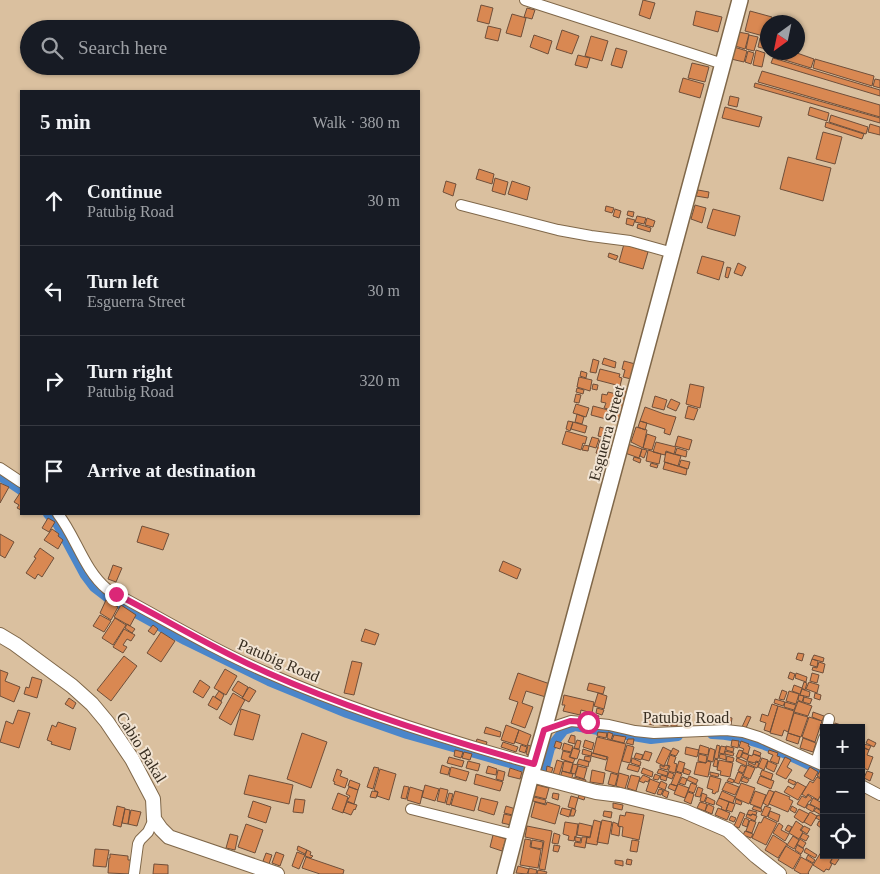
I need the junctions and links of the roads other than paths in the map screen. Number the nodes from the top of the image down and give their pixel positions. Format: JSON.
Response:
{"nodes":[{"id":1,"x":525,"y":0,"type":"edge"},
{"id":2,"x":740,"y":0,"type":"edge"},
{"id":3,"x":723,"y":64,"type":"junction"},
{"id":4,"x":461,"y":205,"type":"dead end"},
{"id":5,"x":673,"y":253,"type":"junction"},
{"id":6,"x":0,"y":468,"type":"edge"},
{"id":7,"x":20,"y":481,"type":"edge"},
{"id":8,"x":59,"y":515,"type":"edge"},
{"id":9,"x":0,"y":635,"type":"edge"},
{"id":10,"x":544,"y":730,"type":"junction"},
{"id":11,"x":820,"y":764,"type":"edge"},
{"id":12,"x":532,"y":770,"type":"junction"},
{"id":13,"x":865,"y":787,"type":"edge"},
{"id":14,"x":880,"y":795,"type":"edge"},
{"id":15,"x":411,"y":809,"type":"dead end"},
{"id":16,"x":154,"y":819,"type":"junction"},
{"id":17,"x":515,"y":835,"type":"junction"},
{"id":18,"x":134,"y":874,"type":"edge"},
{"id":19,"x":277,"y":874,"type":"edge"},
{"id":20,"x":505,"y":874,"type":"edge"},
{"id":21,"x":779,"y":874,"type":"edge"}],
"edges":[{"from":1,"to":3,"type":"street"},
{"from":2,"to":3,"type":"main road","name":"Esguerra Street"},
{"from":3,"to":5,"type":"main road","name":"Esguerra Street"},
{"from":4,"to":5,"type":"street"},
{"from":5,"to":10,"type":"main road","name":"Esguerra Street"},
{"from":6,"to":7,"type":"street"},
{"from":8,"to":12,"type":"street","name":"Patubig Road"},
{"from":9,"to":16,"type":"street","name":"Cabio Bakal"},
{"from":10,"to":11,"type":"street","name":"Patubig Road"},
{"from":10,"to":12,"type":"main road","name":"Esguerra Street"},
{"from":12,"to":17,"type":"main road","name":"Esguerra Street"},
{"from":12,"to":21,"type":"street"},
{"from":13,"to":14,"type":"street"},
{"from":15,"to":17,"type":"street"},
{"from":16,"to":18,"type":"street"},
{"from":16,"to":19,"type":"street"},
{"from":17,"to":20,"type":"main road","name":"Esguerra Street"}]}
